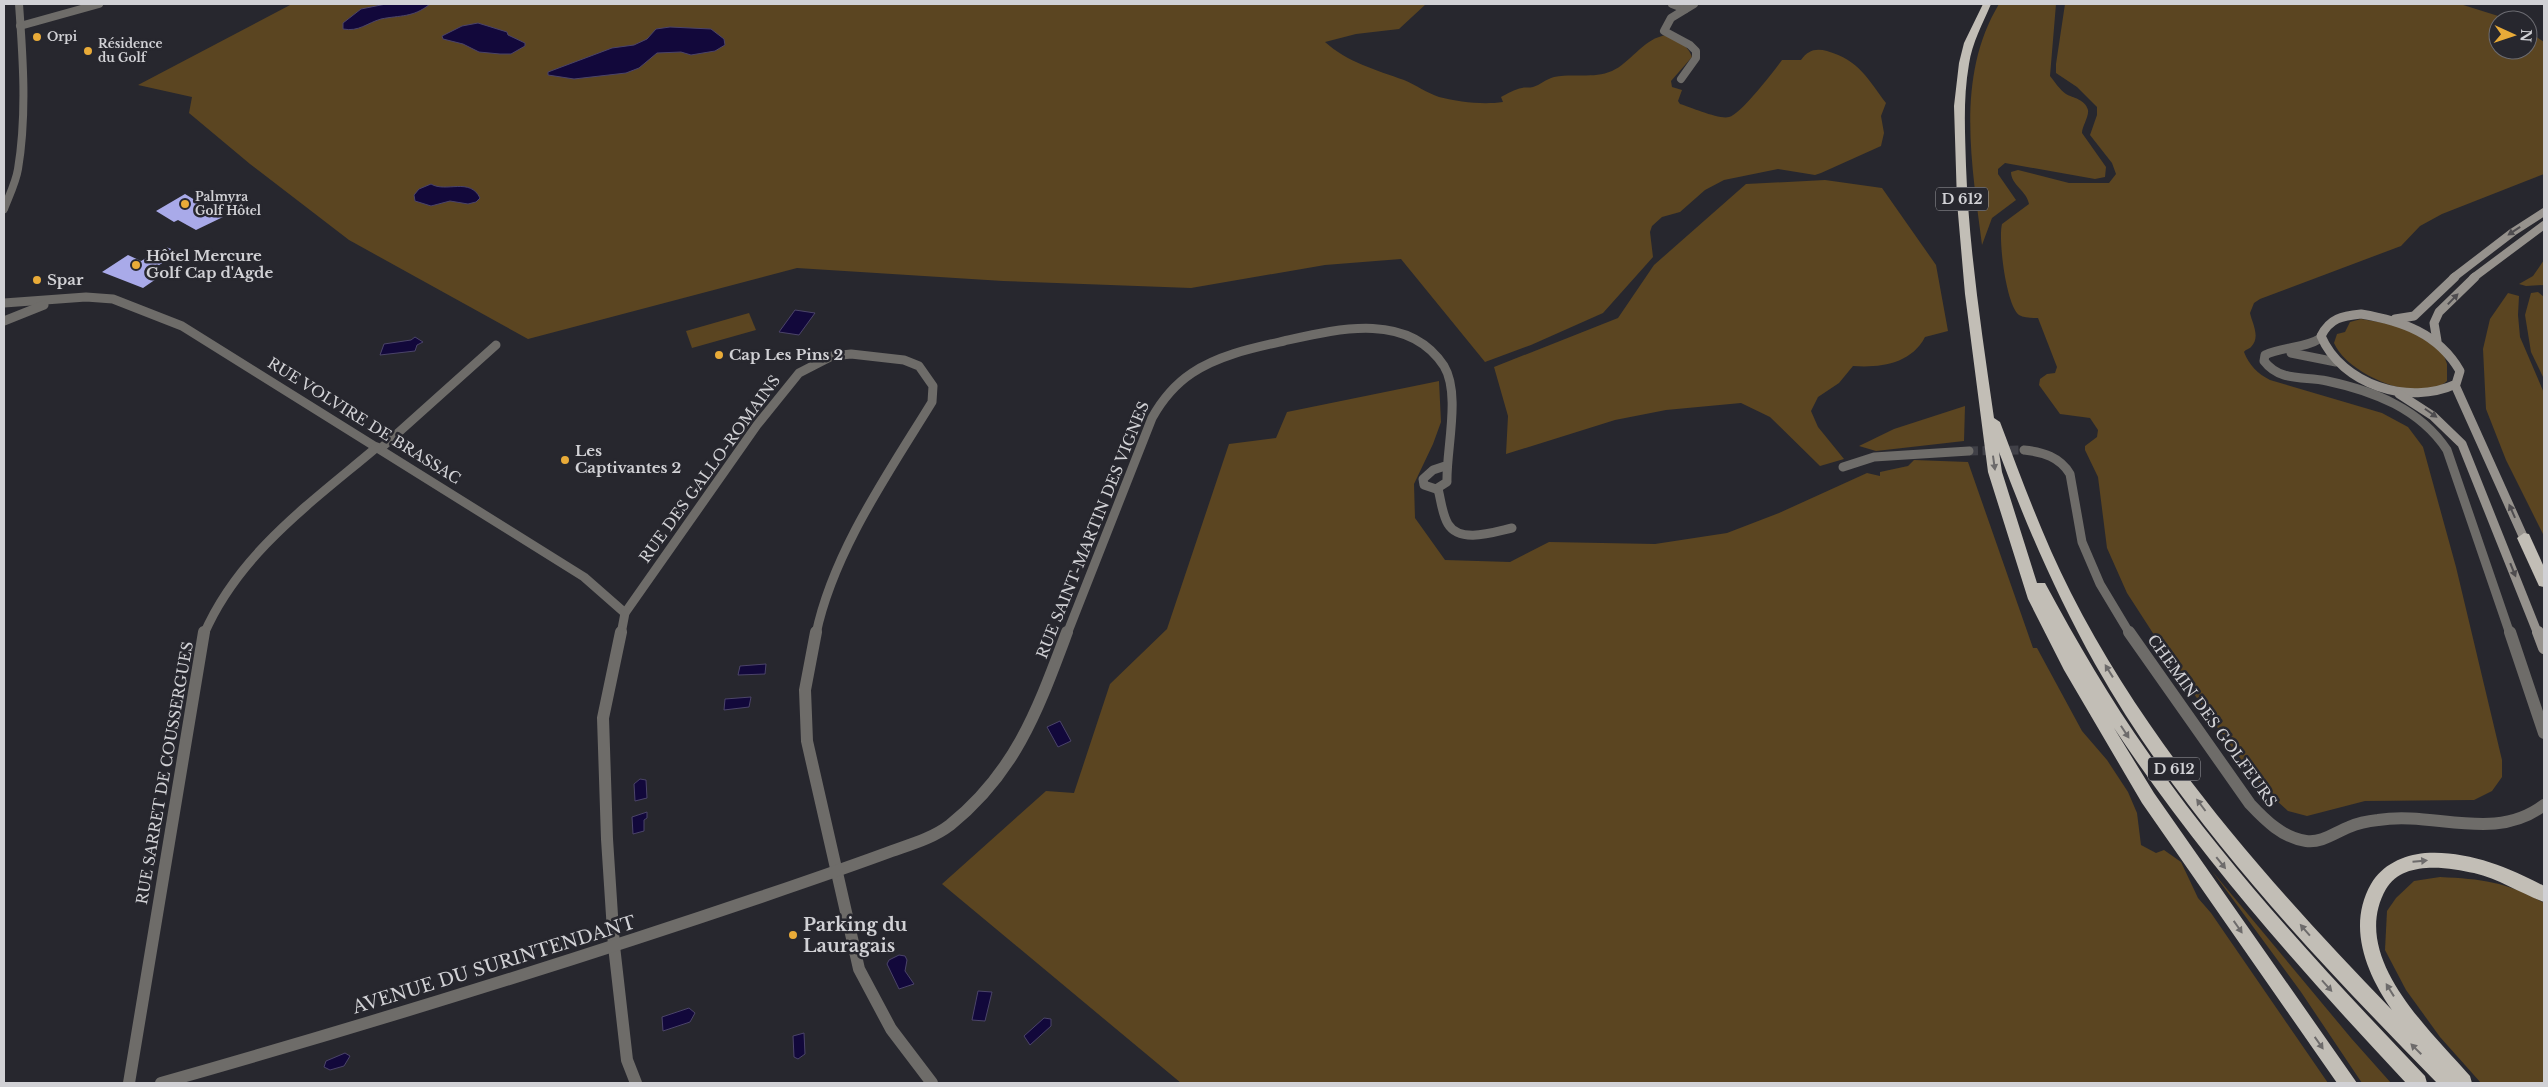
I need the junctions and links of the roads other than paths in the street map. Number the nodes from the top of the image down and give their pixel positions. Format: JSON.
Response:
{"nodes":[{"id":1,"x":99,"y":4,"type":"edge"},
{"id":2,"x":1672,"y":4,"type":"edge"},
{"id":3,"x":1694,"y":4,"type":"edge"},
{"id":4,"x":1987,"y":4,"type":"edge"},
{"id":5,"x":15,"y":5,"type":"edge"},
{"id":6,"x":1685,"y":9,"type":"junction"},
{"id":7,"x":20,"y":26,"type":"junction"},
{"id":8,"x":1681,"y":79,"type":"dead end"},
{"id":9,"x":4,"y":208,"type":"edge"},
{"id":10,"x":2544,"y":212,"type":"edge"},
{"id":11,"x":2544,"y":225,"type":"edge"},
{"id":12,"x":67,"y":299,"type":"junction"},
{"id":13,"x":4,"y":303,"type":"edge"},
{"id":14,"x":2387,"y":318,"type":"junction"},
{"id":15,"x":4,"y":321,"type":"edge"},
{"id":16,"x":2321,"y":338,"type":"junction"},
{"id":17,"x":2437,"y":340,"type":"junction"},
{"id":18,"x":496,"y":345,"type":"dead end"},
{"id":19,"x":2280,"y":351,"type":"junction"},
{"id":20,"x":2336,"y":362,"type":"junction"},
{"id":21,"x":2456,"y":386,"type":"junction"},
{"id":22,"x":2392,"y":390,"type":"junction"},
{"id":23,"x":1985,"y":398,"type":"junction"},
{"id":24,"x":379,"y":448,"type":"junction"},
{"id":25,"x":2024,"y":450,"type":"tunnel mouth"},
{"id":26,"x":1969,"y":451,"type":"tunnel mouth"},
{"id":27,"x":1445,"y":466,"type":"junction"},
{"id":28,"x":1843,"y":467,"type":"dead end"},
{"id":29,"x":1438,"y":489,"type":"junction"},
{"id":30,"x":1512,"y":528,"type":"dead end"},
{"id":31,"x":2017,"y":537,"type":"junction"},
{"id":32,"x":2524,"y":538,"type":"junction"},
{"id":33,"x":2544,"y":582,"type":"edge"},
{"id":34,"x":2544,"y":588,"type":"edge"},
{"id":35,"x":625,"y":613,"type":"junction"},
{"id":36,"x":2544,"y":648,"type":"edge"},
{"id":37,"x":2544,"y":733,"type":"edge"},
{"id":38,"x":2544,"y":805,"type":"edge"},
{"id":39,"x":835,"y":873,"type":"junction"},
{"id":40,"x":2544,"y":894,"type":"edge"},
{"id":41,"x":614,"y":946,"type":"junction"},
{"id":42,"x":129,"y":1083,"type":"edge"},
{"id":43,"x":161,"y":1083,"type":"edge"},
{"id":44,"x":636,"y":1083,"type":"edge"},
{"id":45,"x":932,"y":1083,"type":"edge"},
{"id":46,"x":2348,"y":1083,"type":"edge"},
{"id":47,"x":2418,"y":1083,"type":"edge"},
{"id":48,"x":2450,"y":1083,"type":"edge"},
{"id":49,"x":2464,"y":1083,"type":"edge"}],
"edges":[{"from":1,"to":7,"type":"street"},
{"from":2,"to":6,"type":"street"},
{"from":3,"to":6,"type":"street"},
{"from":4,"to":23,"type":"highway","number":"D 612"},
{"from":5,"to":7,"type":"street"},
{"from":6,"to":8,"type":"street"},
{"from":7,"to":9,"type":"street"},
{"from":10,"to":14,"type":"main road","one_way":true},
{"from":17,"to":11,"type":"main road","one_way":true},
{"from":12,"to":13,"type":"street","name":"RUE VOLVIRE DE BRASSAC"},
{"from":12,"to":15,"type":"street","name":"RUE VOLVIRE DE BRASSAC"},
{"from":12,"to":24,"type":"street","name":"RUE VOLVIRE DE BRASSAC"},
{"from":14,"to":16,"type":"main road"},
{"from":14,"to":17,"type":"main road"},
{"from":16,"to":19,"type":"street"},
{"from":16,"to":20,"type":"main road"},
{"from":17,"to":21,"type":"main road"},
{"from":18,"to":24,"type":"street","name":"RUE SARRET DE COUSSERGUES"},
{"from":19,"to":20,"type":"street"},
{"from":19,"to":37,"type":"street"},
{"from":20,"to":22,"type":"main road"},
{"from":21,"to":22,"type":"main road"},
{"from":32,"to":21,"type":"main road","one_way":true},
{"from":22,"to":36,"type":"main road","one_way":true},
{"from":23,"to":31,"type":"highway","number":"D 612","one_way":true},
{"from":48,"to":23,"type":"highway","number":"D 612","one_way":true},
{"from":24,"to":35,"type":"street","name":"RUE VOLVIRE DE BRASSAC"},
{"from":24,"to":42,"type":"street","name":"RUE SARRET DE COUSSERGUES"},
{"from":25,"to":38,"type":"street","name":"CHEMIN DES GOLFEURS"},
{"from":26,"to":28,"type":"street"},
{"from":27,"to":29,"type":"street","name":"RUE SAINT-MARTIN DES VIGNES"},
{"from":27,"to":29,"type":"street"},
{"from":27,"to":39,"type":"street","name":"RUE SAINT-MARTIN DES VIGNES"},
{"from":29,"to":30,"type":"street"},
{"from":31,"to":46,"type":"highway","number":"D 612","one_way":true},
{"from":31,"to":47,"type":"highway","number":"D 612","one_way":true},
{"from":32,"to":33,"type":"highway"},
{"from":32,"to":34,"type":"main road"},
{"from":35,"to":39,"type":"street","name":"RUE DES GALLO-ROMAINS"},
{"from":35,"to":41,"type":"street","name":"RUE DES GALLO-ROMAINS"},
{"from":39,"to":41,"type":"street","name":"AVENUE DU SURINTENDANT"},
{"from":39,"to":45,"type":"street","name":"RUE DES GALLO-ROMAINS"},
{"from":49,"to":40,"type":"highway","one_way":true},
{"from":41,"to":43,"type":"street","name":"AVENUE DU SURINTENDANT"},
{"from":41,"to":44,"type":"street","name":"RUE DES GALLO-ROMAINS"}]}
